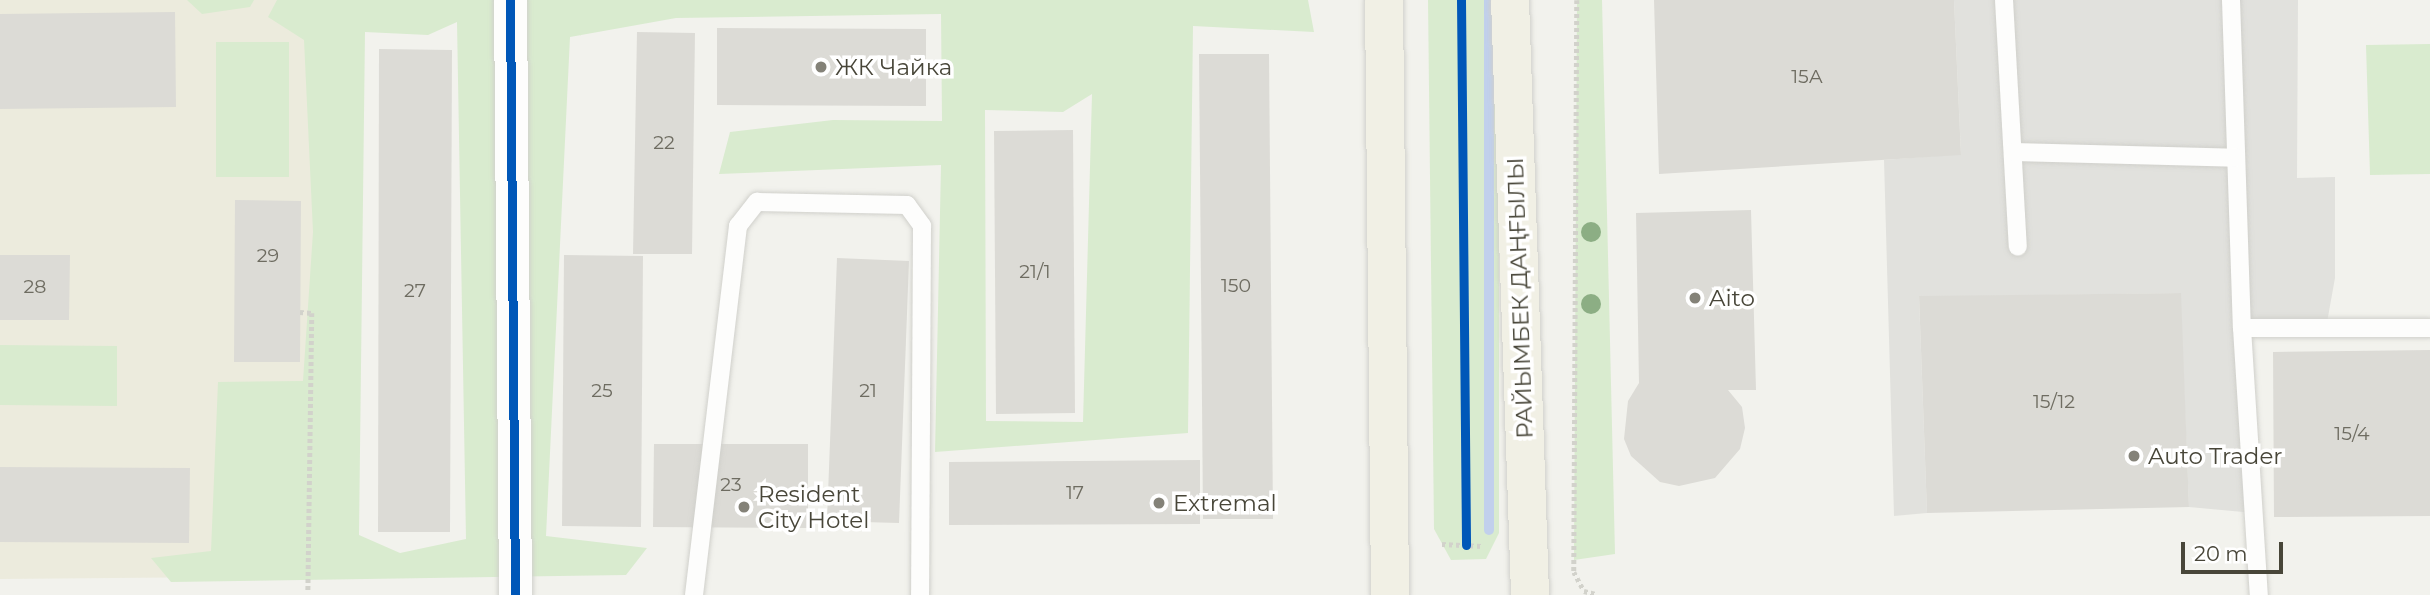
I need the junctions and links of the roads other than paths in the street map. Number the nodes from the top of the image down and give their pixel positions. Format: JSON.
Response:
{"nodes":[{"id":1,"x":510,"y":0,"type":"edge"},
{"id":2,"x":1510,"y":0,"type":"edge"},
{"id":3,"x":2004,"y":0,"type":"edge"},
{"id":4,"x":2231,"y":0,"type":"edge"},
{"id":5,"x":1389,"y":10,"type":"edge"},
{"id":6,"x":2013,"y":152,"type":"junction"},
{"id":7,"x":2236,"y":158,"type":"junction"},
{"id":8,"x":2018,"y":247,"type":"dead end"},
{"id":9,"x":2242,"y":328,"type":"junction"},
{"id":10,"x":2430,"y":328,"type":"edge"},
{"id":11,"x":514,"y":595,"type":"edge"},
{"id":12,"x":694,"y":595,"type":"edge"},
{"id":13,"x":919,"y":595,"type":"edge"},
{"id":14,"x":1390,"y":595,"type":"edge"},
{"id":15,"x":1530,"y":595,"type":"edge"},
{"id":16,"x":2259,"y":595,"type":"edge"}],
"edges":[{"from":1,"to":11,"type":"street"},
{"from":2,"to":15,"type":"main road","name":"РАЙЫМБЕК ДАҢҒЫЛЫ"},
{"from":3,"to":6,"type":"lane"},
{"from":4,"to":7,"type":"lane"},
{"from":5,"to":14,"type":"main road"},
{"from":6,"to":7,"type":"lane"},
{"from":6,"to":8,"type":"lane"},
{"from":7,"to":9,"type":"lane"},
{"from":9,"to":10,"type":"lane"},
{"from":9,"to":16,"type":"lane"},
{"from":12,"to":13,"type":"lane"}]}
